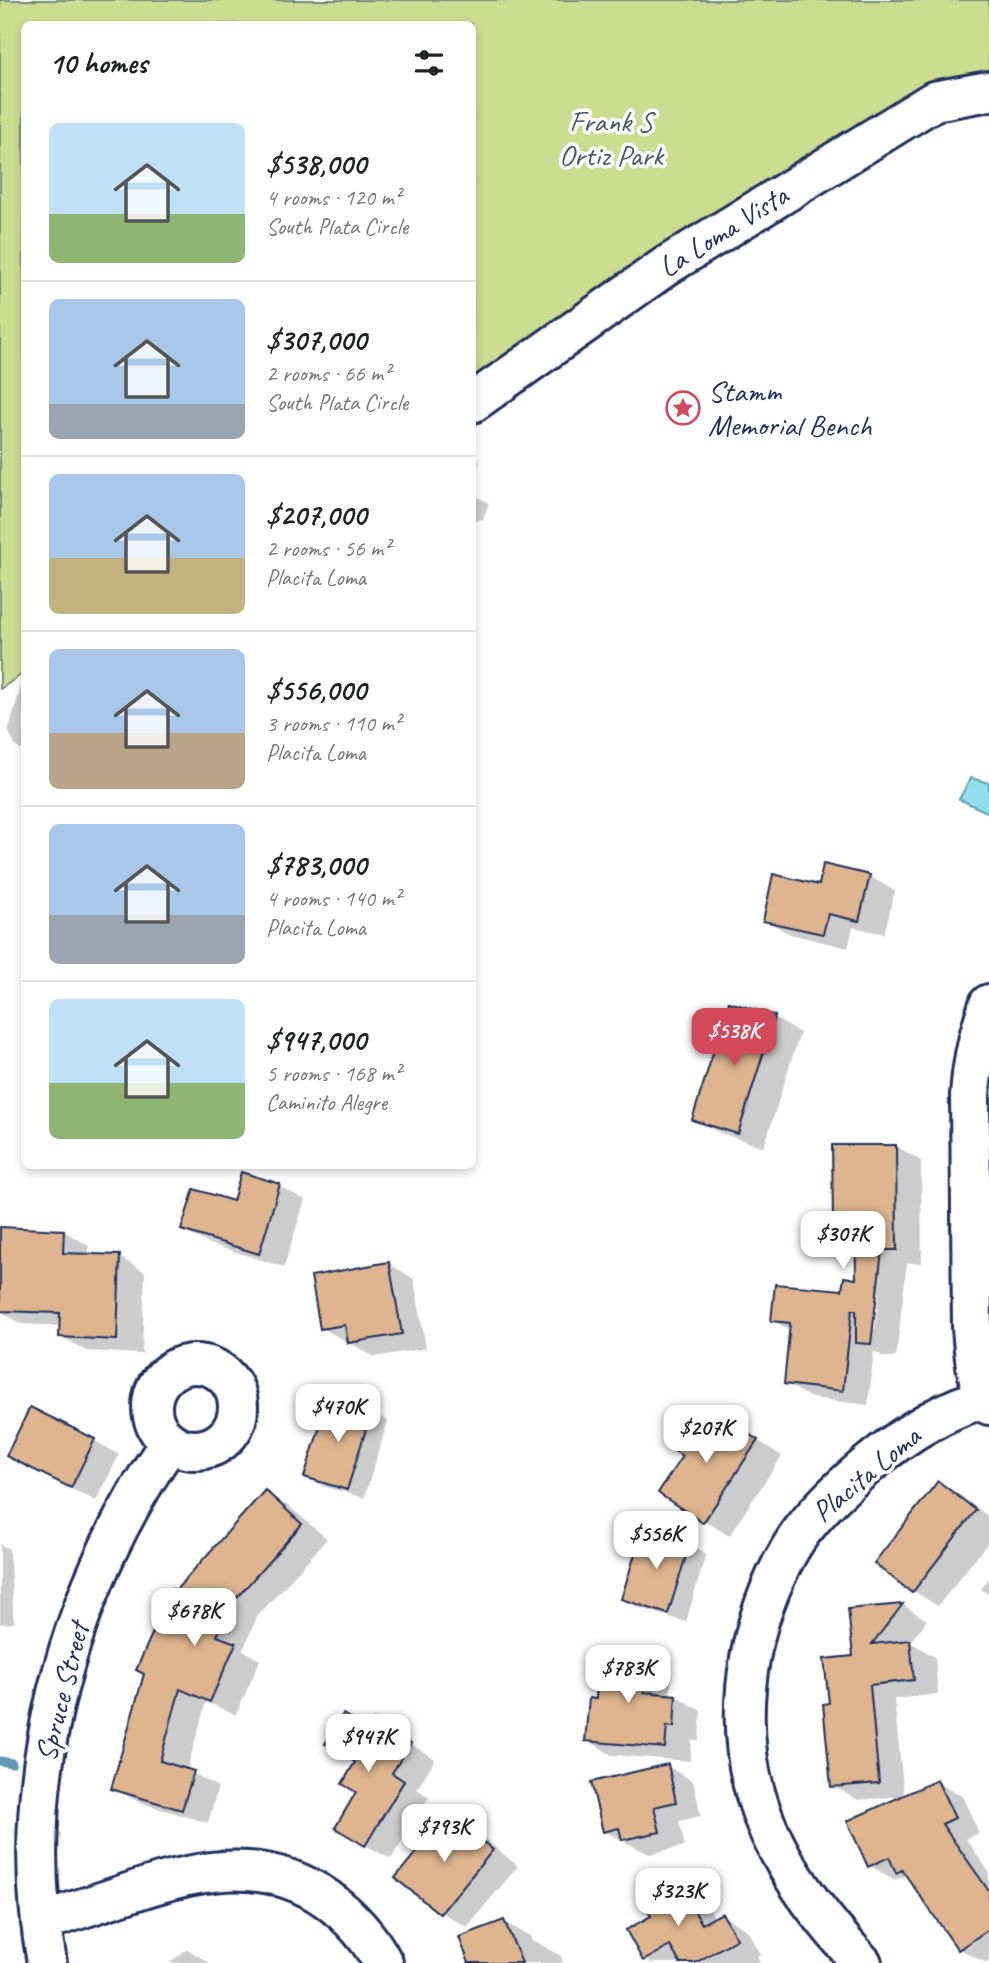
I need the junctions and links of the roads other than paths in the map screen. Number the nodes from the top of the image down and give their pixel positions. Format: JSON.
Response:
{"nodes":[{"id":1,"x":989,"y":91,"type":"edge"},
{"id":2,"x":476,"y":400,"type":"edge"},
{"id":3,"x":989,"y":1004,"type":"edge"},
{"id":4,"x":987,"y":1401,"type":"edge"},
{"id":5,"x":170,"y":1443,"type":"dead end"},
{"id":6,"x":41,"y":1922,"type":"junction"},
{"id":7,"x":47,"y":1963,"type":"edge"},
{"id":8,"x":383,"y":1963,"type":"edge"},
{"id":9,"x":862,"y":1963,"type":"edge"}],
"edges":[{"from":1,"to":2,"type":"street","name":"La Loma Vista"},
{"from":3,"to":4,"type":"street"},
{"from":4,"to":9,"type":"street","name":"Placita Loma"},
{"from":5,"to":6,"type":"street","name":"Spruce Street"},
{"from":6,"to":7,"type":"street","name":"Spruce Street"},
{"from":6,"to":8,"type":"street"}]}
